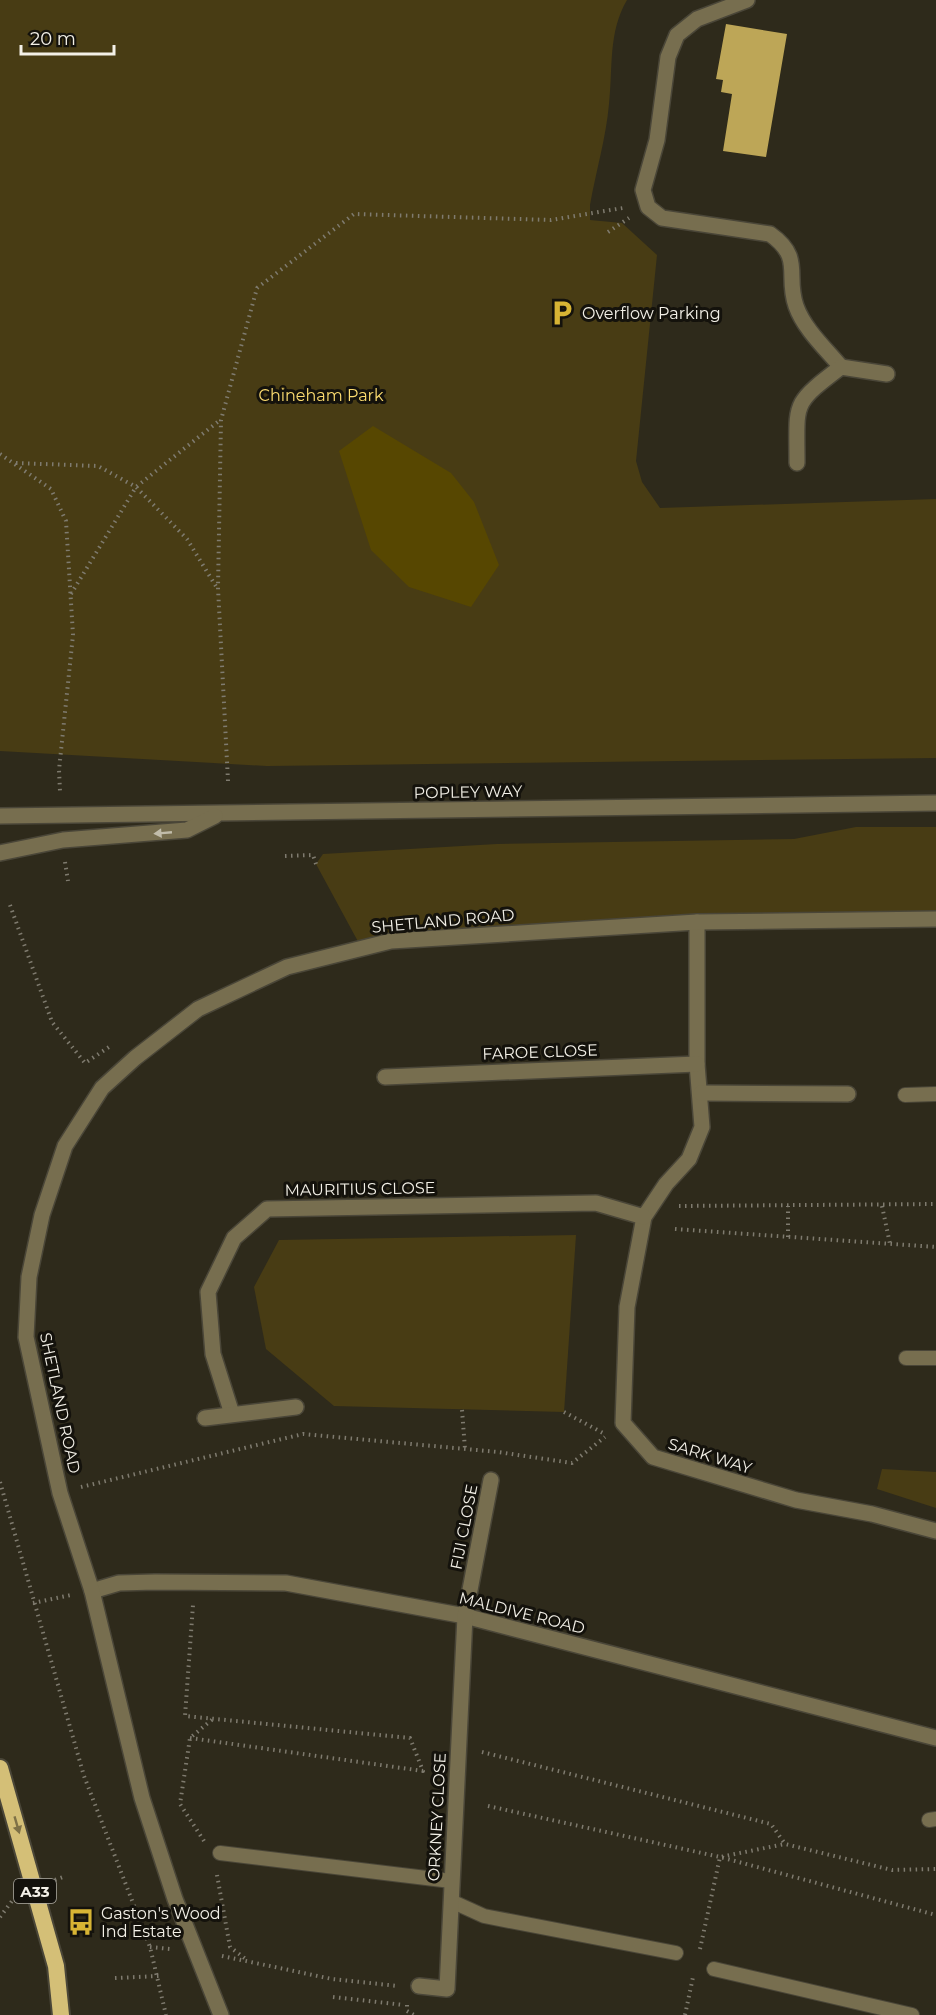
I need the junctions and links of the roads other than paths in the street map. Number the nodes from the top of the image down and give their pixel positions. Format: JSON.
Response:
{"nodes":[{"id":1,"x":747,"y":0,"type":"edge"},
{"id":2,"x":841,"y":367,"type":"junction"},
{"id":3,"x":887,"y":374,"type":"dead end"},
{"id":4,"x":797,"y":463,"type":"dead end"},
{"id":5,"x":936,"y":803,"type":"edge"},
{"id":6,"x":218,"y":815,"type":"junction"},
{"id":7,"x":0,"y":816,"type":"edge"},
{"id":8,"x":0,"y":854,"type":"edge"},
{"id":9,"x":936,"y":920,"type":"edge"},
{"id":10,"x":697,"y":922,"type":"junction"},
{"id":11,"x":697,"y":1064,"type":"junction"},
{"id":12,"x":385,"y":1077,"type":"dead end"},
{"id":13,"x":701,"y":1093,"type":"junction"},
{"id":14,"x":848,"y":1094,"type":"dead end"},
{"id":15,"x":936,"y":1094,"type":"edge"},
{"id":16,"x":905,"y":1095,"type":"dead end"},
{"id":17,"x":644,"y":1217,"type":"junction"},
{"id":18,"x":906,"y":1358,"type":"dead end"},
{"id":19,"x":936,"y":1358,"type":"edge"},
{"id":20,"x":296,"y":1407,"type":"dead end"},
{"id":21,"x":232,"y":1414,"type":"junction"},
{"id":22,"x":205,"y":1418,"type":"dead end"},
{"id":23,"x":491,"y":1480,"type":"dead end"},
{"id":24,"x":936,"y":1531,"type":"edge"},
{"id":25,"x":92,"y":1591,"type":"junction"},
{"id":26,"x":465,"y":1616,"type":"junction"},
{"id":27,"x":936,"y":1738,"type":"edge"},
{"id":28,"x":0,"y":1768,"type":"edge"},
{"id":29,"x":218,"y":1860,"type":"road end"},
{"id":30,"x":451,"y":1881,"type":"junction"},
{"id":31,"x":451,"y":1901,"type":"junction"},
{"id":32,"x":676,"y":1953,"type":"dead end"},
{"id":33,"x":714,"y":1969,"type":"dead end"},
{"id":34,"x":418,"y":1986,"type":"dead end"},
{"id":35,"x":61,"y":2015,"type":"edge"},
{"id":36,"x":221,"y":2015,"type":"edge"},
{"id":37,"x":912,"y":2015,"type":"edge"}],
"edges":[{"from":1,"to":2,"type":"street"},
{"from":2,"to":3,"type":"street"},
{"from":2,"to":4,"type":"street"},
{"from":5,"to":6,"type":"street","name":"POPLEY WAY"},
{"from":6,"to":7,"type":"street","name":"POPLEY WAY"},
{"from":6,"to":8,"type":"street","one_way":true},
{"from":9,"to":10,"type":"street","name":"SHETLAND ROAD"},
{"from":10,"to":11,"type":"street"},
{"from":10,"to":25,"type":"street","name":"SHETLAND ROAD"},
{"from":11,"to":12,"type":"street","name":"FAROE CLOSE"},
{"from":11,"to":13,"type":"street"},
{"from":13,"to":14,"type":"street"},
{"from":13,"to":17,"type":"street","name":"SARK WAY"},
{"from":15,"to":16,"type":"lane"},
{"from":17,"to":21,"type":"street","name":"MAURITIUS CLOSE"},
{"from":17,"to":24,"type":"street","name":"SARK WAY"},
{"from":18,"to":19,"type":"lane"},
{"from":20,"to":21,"type":"street"},
{"from":21,"to":22,"type":"street"},
{"from":23,"to":26,"type":"street","name":"FIJI CLOSE"},
{"from":25,"to":26,"type":"street","name":"MALDIVE ROAD"},
{"from":25,"to":36,"type":"street","name":"SHETLAND ROAD"},
{"from":26,"to":27,"type":"street","name":"MALDIVE ROAD"},
{"from":26,"to":30,"type":"street","name":"ORKNEY CLOSE"},
{"from":28,"to":35,"type":"highway","number":"A33","one_way":true},
{"from":29,"to":30,"type":"lane"},
{"from":30,"to":31,"type":"street","name":"ORKNEY CLOSE"},
{"from":31,"to":32,"type":"lane"},
{"from":31,"to":34,"type":"street","name":"ORKNEY CLOSE"},
{"from":33,"to":37,"type":"lane"}]}
